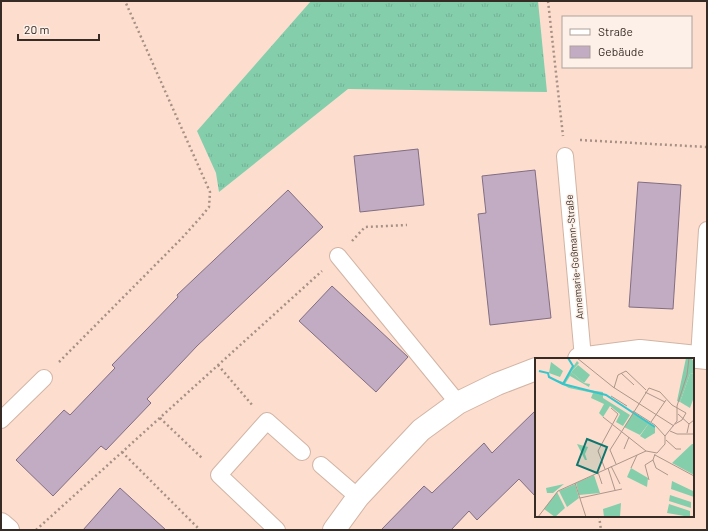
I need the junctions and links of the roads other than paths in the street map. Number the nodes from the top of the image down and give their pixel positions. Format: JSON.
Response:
{"nodes":[{"id":1,"x":565,"y":156,"type":"road end"},
{"id":2,"x":707,"y":230,"type":"edge"},
{"id":3,"x":338,"y":256,"type":"road end"},
{"id":4,"x":705,"y":292,"type":"edge"},
{"id":5,"x":703,"y":357,"type":"edge"},
{"id":6,"x":581,"y":358,"type":"edge"},
{"id":7,"x":588,"y":358,"type":"edge"},
{"id":8,"x":535,"y":369,"type":"edge"},
{"id":9,"x":44,"y":378,"type":"road end"},
{"id":10,"x":458,"y":403,"type":"junction"},
{"id":11,"x":1,"y":420,"type":"edge"},
{"id":12,"x":302,"y":452,"type":"dead end"},
{"id":13,"x":321,"y":465,"type":"dead end"},
{"id":14,"x":358,"y":497,"type":"junction"},
{"id":15,"x":1,"y":524,"type":"edge"},
{"id":16,"x":8,"y":530,"type":"edge"},
{"id":17,"x":277,"y":530,"type":"edge"},
{"id":18,"x":334,"y":530,"type":"edge"}],
"edges":[{"from":1,"to":6,"type":"lane","name":"Annemarie-Goßmann-Straße"},
{"from":2,"to":4,"type":"lane"},
{"from":3,"to":10,"type":"lane"},
{"from":4,"to":5,"type":"lane"},
{"from":5,"to":7,"type":"street","name":"Annemarie-Goßmann-Straße"},
{"from":8,"to":10,"type":"street"},
{"from":9,"to":11,"type":"lane"},
{"from":10,"to":14,"type":"street"},
{"from":12,"to":17,"type":"lane"},
{"from":13,"to":14,"type":"lane"},
{"from":14,"to":18,"type":"street"},
{"from":15,"to":16,"type":"street"}]}
